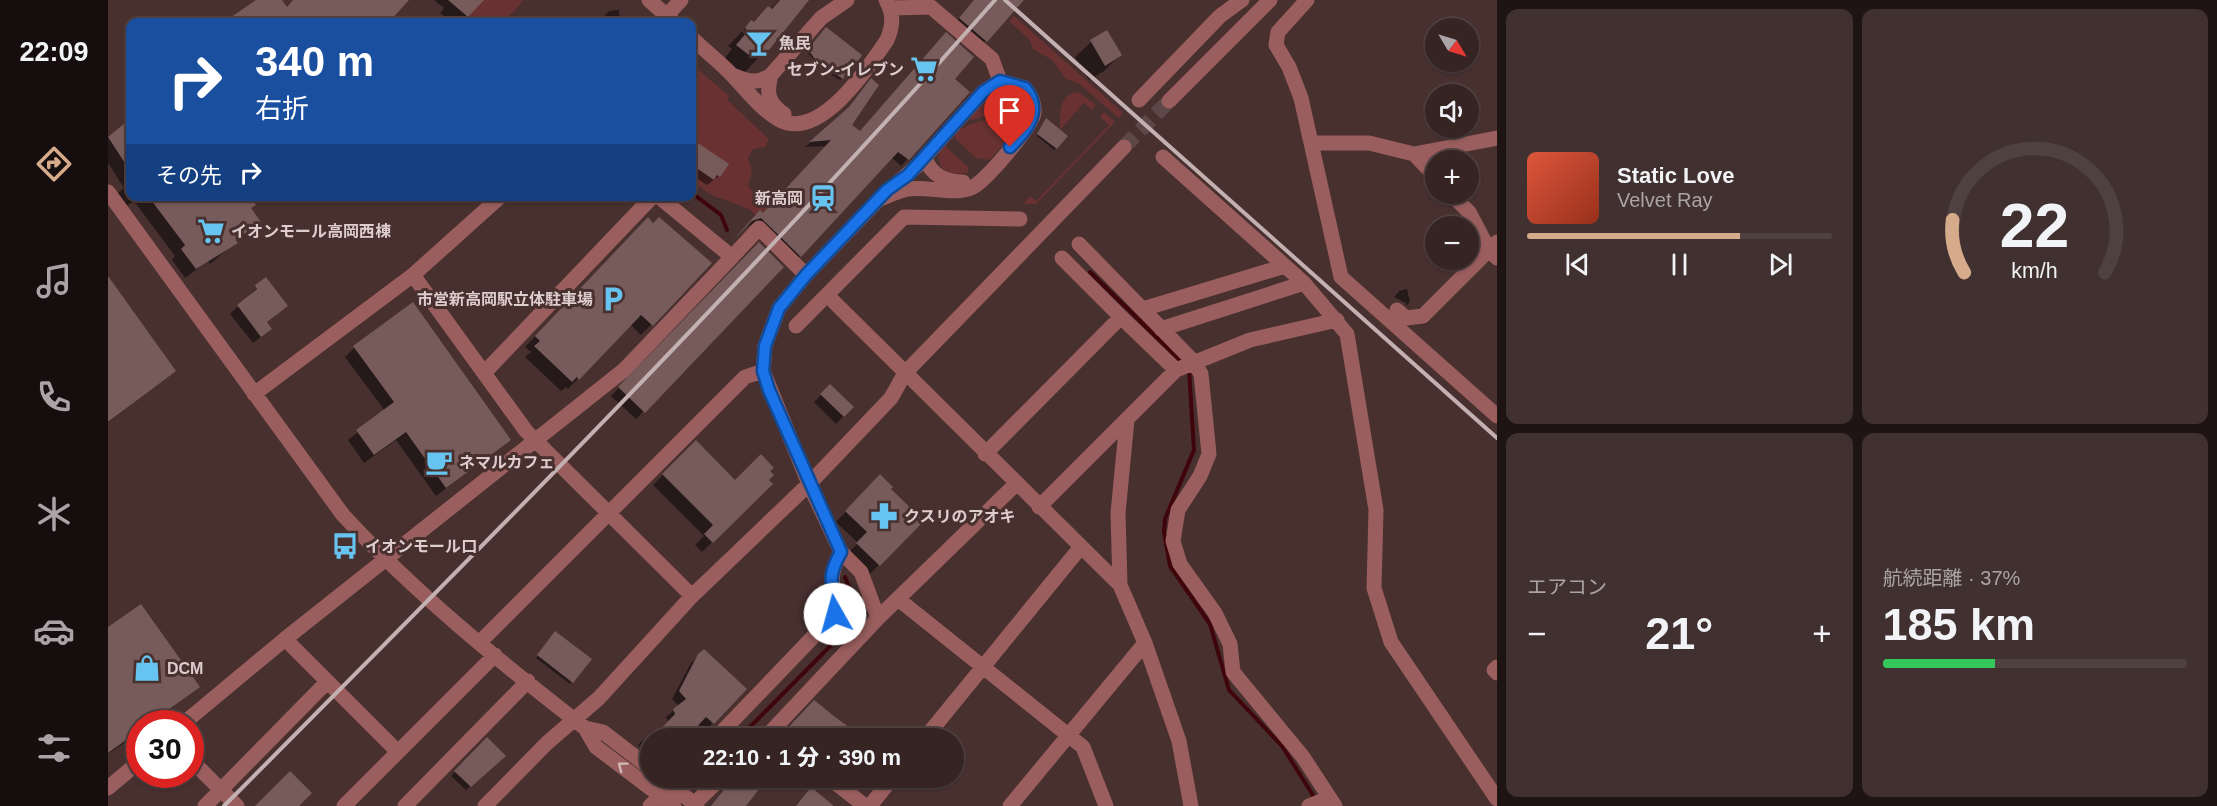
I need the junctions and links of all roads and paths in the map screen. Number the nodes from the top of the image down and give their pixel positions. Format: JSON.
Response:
{"nodes":[{"id":1,"x":649,"y":0,"type":"edge"},
{"id":2,"x":681,"y":0,"type":"edge"},
{"id":3,"x":847,"y":0,"type":"edge"},
{"id":4,"x":1242,"y":0,"type":"edge"},
{"id":5,"x":1270,"y":0,"type":"edge"},
{"id":6,"x":1307,"y":0,"type":"edge"},
{"id":7,"x":888,"y":4,"type":"edge"},
{"id":8,"x":665,"y":18,"type":"edge"},
{"id":9,"x":668,"y":18,"type":"edge"},
{"id":10,"x":696,"y":42,"type":"edge"},
{"id":11,"x":732,"y":75,"type":"junction"},
{"id":12,"x":771,"y":75,"type":"junction"},
{"id":13,"x":1000,"y":81,"type":"junction"},
{"id":14,"x":1139,"y":100,"type":"dead end"},
{"id":15,"x":1169,"y":101,"type":"tunnel mouth"},
{"id":16,"x":802,"y":123,"type":"junction"},
{"id":17,"x":1497,"y":138,"type":"edge"},
{"id":18,"x":1312,"y":143,"type":"junction"},
{"id":19,"x":1124,"y":147,"type":"tunnel mouth"},
{"id":20,"x":1414,"y":154,"type":"junction"},
{"id":21,"x":1163,"y":157,"type":"dead end"},
{"id":22,"x":925,"y":158,"type":"junction"},
{"id":23,"x":1425,"y":166,"type":"edge"},
{"id":24,"x":984,"y":178,"type":"junction"},
{"id":25,"x":108,"y":192,"type":"edge"},
{"id":26,"x":878,"y":200,"type":"junction"},
{"id":27,"x":495,"y":201,"type":"edge"},
{"id":28,"x":648,"y":201,"type":"edge"},
{"id":29,"x":664,"y":201,"type":"edge"},
{"id":30,"x":1461,"y":204,"type":"edge"},
{"id":31,"x":1020,"y":219,"type":"dead end"},
{"id":32,"x":1079,"y":244,"type":"dead end"},
{"id":33,"x":1494,"y":250,"type":"edge"},
{"id":34,"x":732,"y":257,"type":"junction"},
{"id":35,"x":1062,"y":258,"type":"dead end"},
{"id":36,"x":1285,"y":266,"type":"junction"},
{"id":37,"x":413,"y":274,"type":"junction"},
{"id":38,"x":806,"y":275,"type":"junction"},
{"id":39,"x":1304,"y":283,"type":"junction"},
{"id":40,"x":827,"y":295,"type":"junction"},
{"id":41,"x":1143,"y":309,"type":"junction"},
{"id":42,"x":1397,"y":310,"type":"dead end"},
{"id":43,"x":1121,"y":317,"type":"junction"},
{"id":44,"x":1337,"y":320,"type":"junction"},
{"id":45,"x":796,"y":326,"type":"dead end"},
{"id":46,"x":1161,"y":328,"type":"junction"},
{"id":47,"x":1193,"y":361,"type":"junction"},
{"id":48,"x":1177,"y":370,"type":"junction"},
{"id":49,"x":763,"y":371,"type":"junction"},
{"id":50,"x":484,"y":373,"type":"junction"},
{"id":51,"x":905,"y":373,"type":"junction"},
{"id":52,"x":254,"y":394,"type":"junction"},
{"id":53,"x":1497,"y":416,"type":"edge"},
{"id":54,"x":1127,"y":420,"type":"junction"},
{"id":55,"x":535,"y":441,"type":"junction"},
{"id":56,"x":985,"y":454,"type":"junction"},
{"id":57,"x":809,"y":484,"type":"junction"},
{"id":58,"x":1016,"y":484,"type":"junction"},
{"id":59,"x":1039,"y":507,"type":"junction"},
{"id":60,"x":608,"y":514,"type":"junction"},
{"id":61,"x":1080,"y":548,"type":"junction"},
{"id":62,"x":841,"y":552,"type":"junction"},
{"id":63,"x":385,"y":561,"type":"junction"},
{"id":64,"x":1120,"y":585,"type":"junction"},
{"id":65,"x":692,"y":597,"type":"junction"},
{"id":66,"x":898,"y":599,"type":"junction"},
{"id":67,"x":878,"y":618,"type":"junction"},
{"id":68,"x":285,"y":639,"type":"junction"},
{"id":69,"x":480,"y":642,"type":"junction"},
{"id":70,"x":1145,"y":643,"type":"junction"},
{"id":71,"x":495,"y":655,"type":"junction"},
{"id":72,"x":1497,"y":667,"type":"edge"},
{"id":73,"x":981,"y":668,"type":"junction"},
{"id":74,"x":1497,"y":673,"type":"edge"},
{"id":75,"x":528,"y":681,"type":"junction"},
{"id":76,"x":327,"y":682,"type":"junction"},
{"id":77,"x":200,"y":710,"type":"edge"},
{"id":78,"x":580,"y":724,"type":"junction"},
{"id":79,"x":726,"y":728,"type":"edge"},
{"id":80,"x":778,"y":728,"type":"edge"},
{"id":81,"x":933,"y":728,"type":"edge"},
{"id":82,"x":1068,"y":735,"type":"junction"},
{"id":83,"x":398,"y":752,"type":"junction"},
{"id":84,"x":640,"y":761,"type":"edge"},
{"id":85,"x":126,"y":773,"type":"edge"},
{"id":86,"x":204,"y":773,"type":"edge"},
{"id":87,"x":108,"y":788,"type":"edge"},
{"id":88,"x":710,"y":788,"type":"edge"},
{"id":89,"x":842,"y":788,"type":"edge"},
{"id":90,"x":884,"y":788,"type":"edge"},
{"id":91,"x":221,"y":790,"type":"junction"},
{"id":92,"x":667,"y":792,"type":"edge"},
{"id":93,"x":1497,"y":799,"type":"edge"},
{"id":94,"x":1332,"y":802,"type":"edge"},
{"id":95,"x":693,"y":804,"type":"edge"},
{"id":96,"x":205,"y":806,"type":"edge"},
{"id":97,"x":237,"y":806,"type":"edge"},
{"id":98,"x":344,"y":806,"type":"edge"},
{"id":99,"x":405,"y":806,"type":"edge"},
{"id":100,"x":485,"y":806,"type":"edge"},
{"id":101,"x":865,"y":806,"type":"edge"},
{"id":102,"x":870,"y":806,"type":"edge"},
{"id":103,"x":1010,"y":806,"type":"edge"},
{"id":104,"x":1106,"y":806,"type":"edge"},
{"id":105,"x":1191,"y":806,"type":"edge"},
{"id":106,"x":1309,"y":806,"type":"edge"}],
"edges":[{"from":1,"to":8,"type":"street"},
{"from":2,"to":9,"type":"street"},
{"from":3,"to":12,"type":"street"},
{"from":4,"to":14,"type":"street"},
{"from":5,"to":15,"type":"street"},
{"from":6,"to":18,"type":"street"},
{"from":7,"to":13,"type":"street"},
{"from":7,"to":16,"type":"street"},
{"from":10,"to":11,"type":"street"},
{"from":11,"to":12,"type":"street"},
{"from":11,"to":16,"type":"street"},
{"from":12,"to":16,"type":"street"},
{"from":13,"to":22,"type":"street"},
{"from":13,"to":24,"type":"street"},
{"from":17,"to":20,"type":"street"},
{"from":18,"to":20,"type":"street"},
{"from":18,"to":53,"type":"street"},
{"from":19,"to":51,"type":"street"},
{"from":20,"to":23,"type":"street"},
{"from":21,"to":36,"type":"street"},
{"from":22,"to":24,"type":"street"},
{"from":22,"to":26,"type":"street"},
{"from":24,"to":26,"type":"street"},
{"from":25,"to":52,"type":"street"},
{"from":26,"to":38,"type":"street"},
{"from":27,"to":37,"type":"street"},
{"from":28,"to":50,"type":"street"},
{"from":29,"to":34,"type":"street"},
{"from":30,"to":33,"type":"street"},
{"from":31,"to":40,"type":"street"},
{"from":32,"to":41,"type":"street"},
{"from":33,"to":42,"type":"street"},
{"from":34,"to":38,"type":"street"},
{"from":34,"to":55,"type":"street"},
{"from":35,"to":43,"type":"street"},
{"from":36,"to":39,"type":"street"},
{"from":36,"to":41,"type":"street"},
{"from":37,"to":50,"type":"street"},
{"from":37,"to":52,"type":"street"},
{"from":38,"to":49,"type":"street"},
{"from":39,"to":44,"type":"street"},
{"from":39,"to":46,"type":"street"},
{"from":40,"to":45,"type":"street"},
{"from":40,"to":51,"type":"street"},
{"from":41,"to":46,"type":"street"},
{"from":43,"to":48,"type":"street"},
{"from":43,"to":56,"type":"street"},
{"from":44,"to":47,"type":"street"},
{"from":44,"to":93,"type":"street"},
{"from":46,"to":47,"type":"street"},
{"from":47,"to":48,"type":"street"},
{"from":47,"to":94,"type":"street"},
{"from":48,"to":54,"type":"street"},
{"from":49,"to":57,"type":"street"},
{"from":49,"to":60,"type":"street"},
{"from":50,"to":55,"type":"street"},
{"from":51,"to":56,"type":"street"},
{"from":51,"to":57,"type":"street"},
{"from":52,"to":63,"type":"street"},
{"from":54,"to":59,"type":"street"},
{"from":54,"to":64,"type":"street"},
{"from":55,"to":60,"type":"street"},
{"from":55,"to":63,"type":"street"},
{"from":56,"to":58,"type":"street"},
{"from":57,"to":62,"type":"street"},
{"from":57,"to":65,"type":"street"},
{"from":58,"to":59,"type":"street"},
{"from":58,"to":66,"type":"street"},
{"from":59,"to":61,"type":"street"},
{"from":60,"to":65,"type":"street"},
{"from":60,"to":69,"type":"street"},
{"from":61,"to":64,"type":"street"},
{"from":61,"to":73,"type":"street"},
{"from":62,"to":67,"type":"street"},
{"from":62,"to":79,"type":"street"},
{"from":63,"to":68,"type":"street"},
{"from":63,"to":69,"type":"street"},
{"from":64,"to":70,"type":"street"},
{"from":65,"to":78,"type":"street"},
{"from":66,"to":67,"type":"street"},
{"from":66,"to":73,"type":"street"},
{"from":67,"to":80,"type":"street"},
{"from":68,"to":76,"type":"street"},
{"from":68,"to":77,"type":"street"},
{"from":69,"to":71,"type":"street"},
{"from":70,"to":82,"type":"street"},
{"from":70,"to":105,"type":"street"},
{"from":71,"to":75,"type":"street"},
{"from":71,"to":83,"type":"street"},
{"from":72,"to":74,"type":"street"},
{"from":73,"to":81,"type":"street"},
{"from":73,"to":82,"type":"street"},
{"from":75,"to":78,"type":"street"},
{"from":75,"to":99,"type":"street"},
{"from":76,"to":83,"type":"street"},
{"from":76,"to":91,"type":"street"},
{"from":78,"to":84,"type":"street"},
{"from":92,"to":78,"type":"street","one_way":true},
{"from":78,"to":100,"type":"street"},
{"from":82,"to":103,"type":"street"},
{"from":82,"to":104,"type":"street"},
{"from":83,"to":98,"type":"street"},
{"from":85,"to":87,"type":"street"},
{"from":86,"to":91,"type":"street"},
{"from":88,"to":95,"type":"street"},
{"from":89,"to":101,"type":"street"},
{"from":90,"to":102,"type":"street"},
{"from":91,"to":96,"type":"street"},
{"from":91,"to":97,"type":"street"},
{"from":92,"to":95,"type":"street"},
{"from":94,"to":106,"type":"street"}]}
